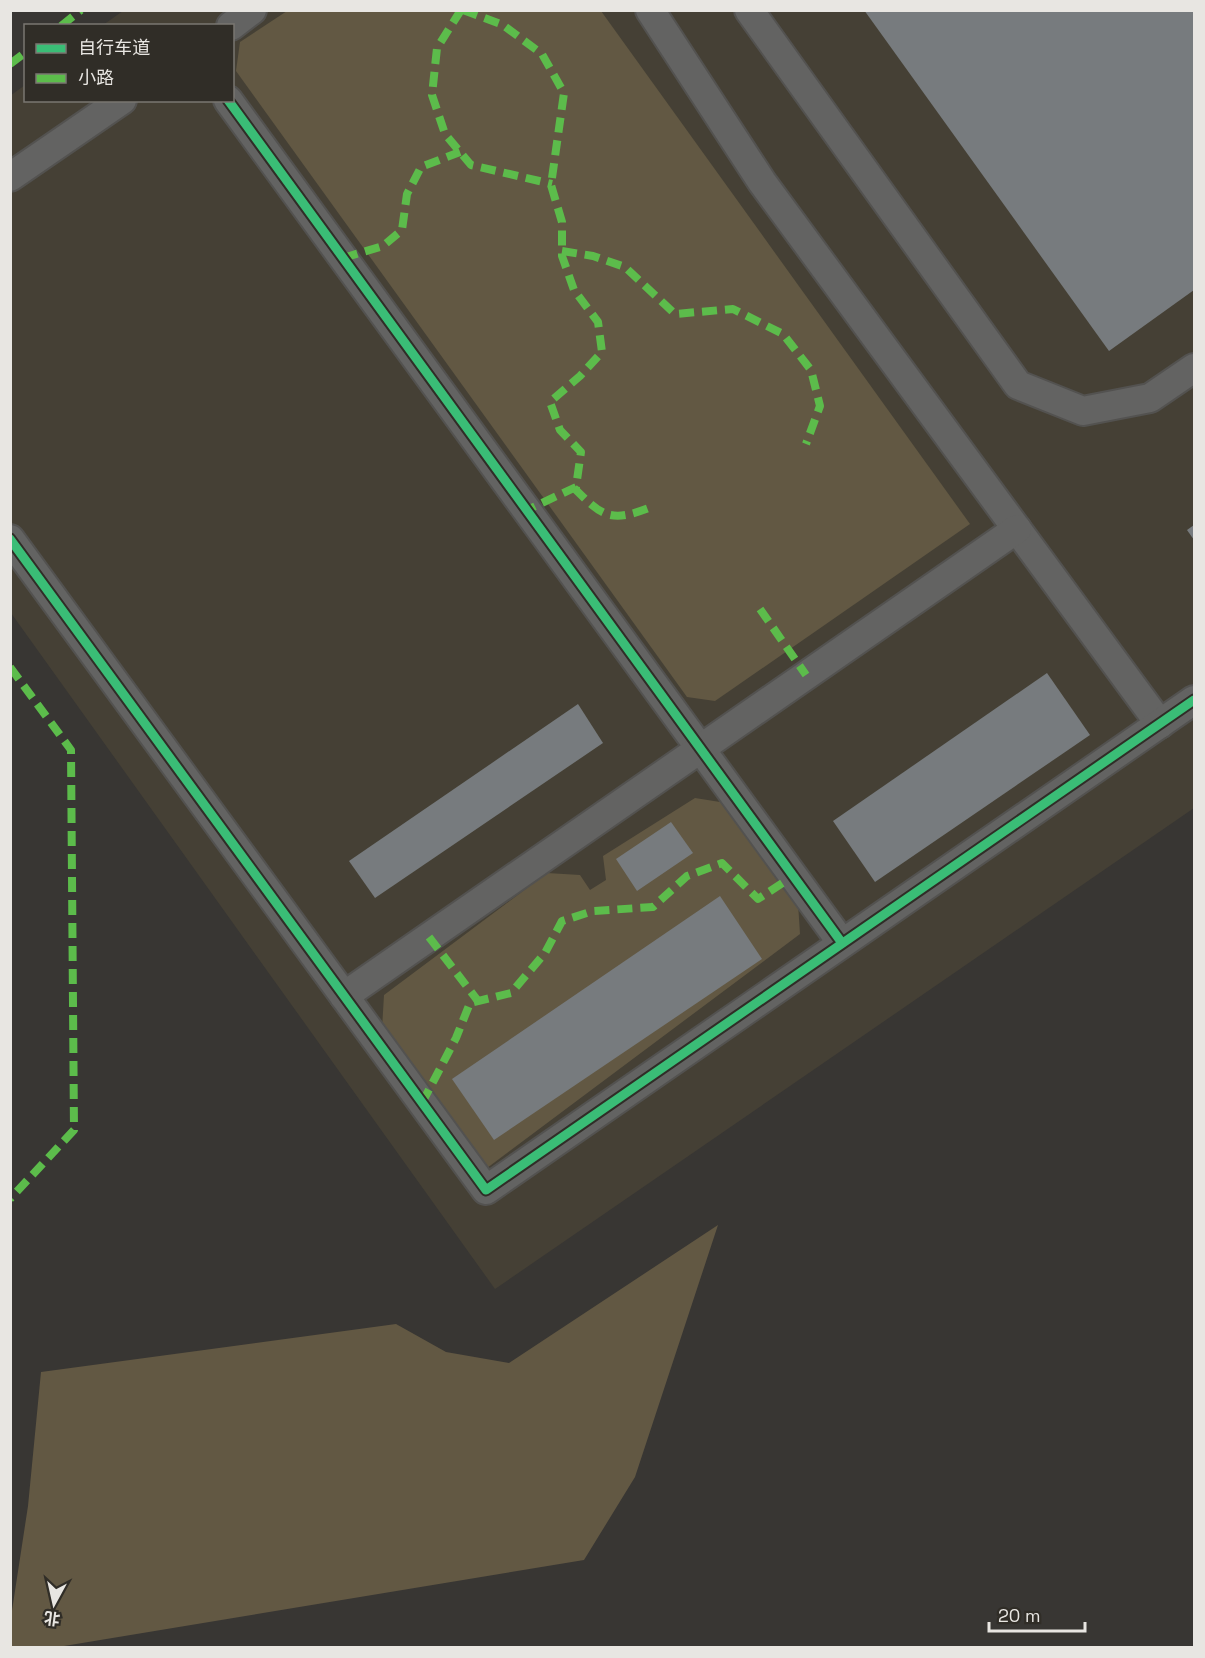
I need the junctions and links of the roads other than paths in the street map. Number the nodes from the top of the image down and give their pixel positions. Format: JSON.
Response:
{"nodes":[{"id":1,"x":252,"y":10,"type":"edge"},
{"id":2,"x":650,"y":10,"type":"edge"},
{"id":3,"x":749,"y":10,"type":"edge"},
{"id":4,"x":234,"y":24,"type":"edge"},
{"id":5,"x":119,"y":102,"type":"edge"},
{"id":6,"x":229,"y":102,"type":"edge"},
{"id":7,"x":10,"y":177,"type":"edge"},
{"id":8,"x":1194,"y":368,"type":"edge"},
{"id":9,"x":1017,"y":529,"type":"junction"},
{"id":10,"x":10,"y":539,"type":"edge"},
{"id":11,"x":1194,"y":700,"type":"edge"},
{"id":12,"x":1160,"y":724,"type":"junction"},
{"id":13,"x":700,"y":749,"type":"junction"},
{"id":14,"x":842,"y":943,"type":"junction"},
{"id":15,"x":344,"y":996,"type":"junction"}],
"edges":[{"from":1,"to":4,"type":"street"},
{"from":2,"to":9,"type":"street"},
{"from":3,"to":8,"type":"street"},
{"from":5,"to":7,"type":"street"},
{"from":6,"to":13,"type":"street"},
{"from":9,"to":12,"type":"street"},
{"from":9,"to":13,"type":"street"},
{"from":10,"to":15,"type":"street"},
{"from":11,"to":12,"type":"street"},
{"from":12,"to":14,"type":"street"},
{"from":13,"to":14,"type":"street"},
{"from":13,"to":15,"type":"street"},
{"from":14,"to":15,"type":"street"}]}
